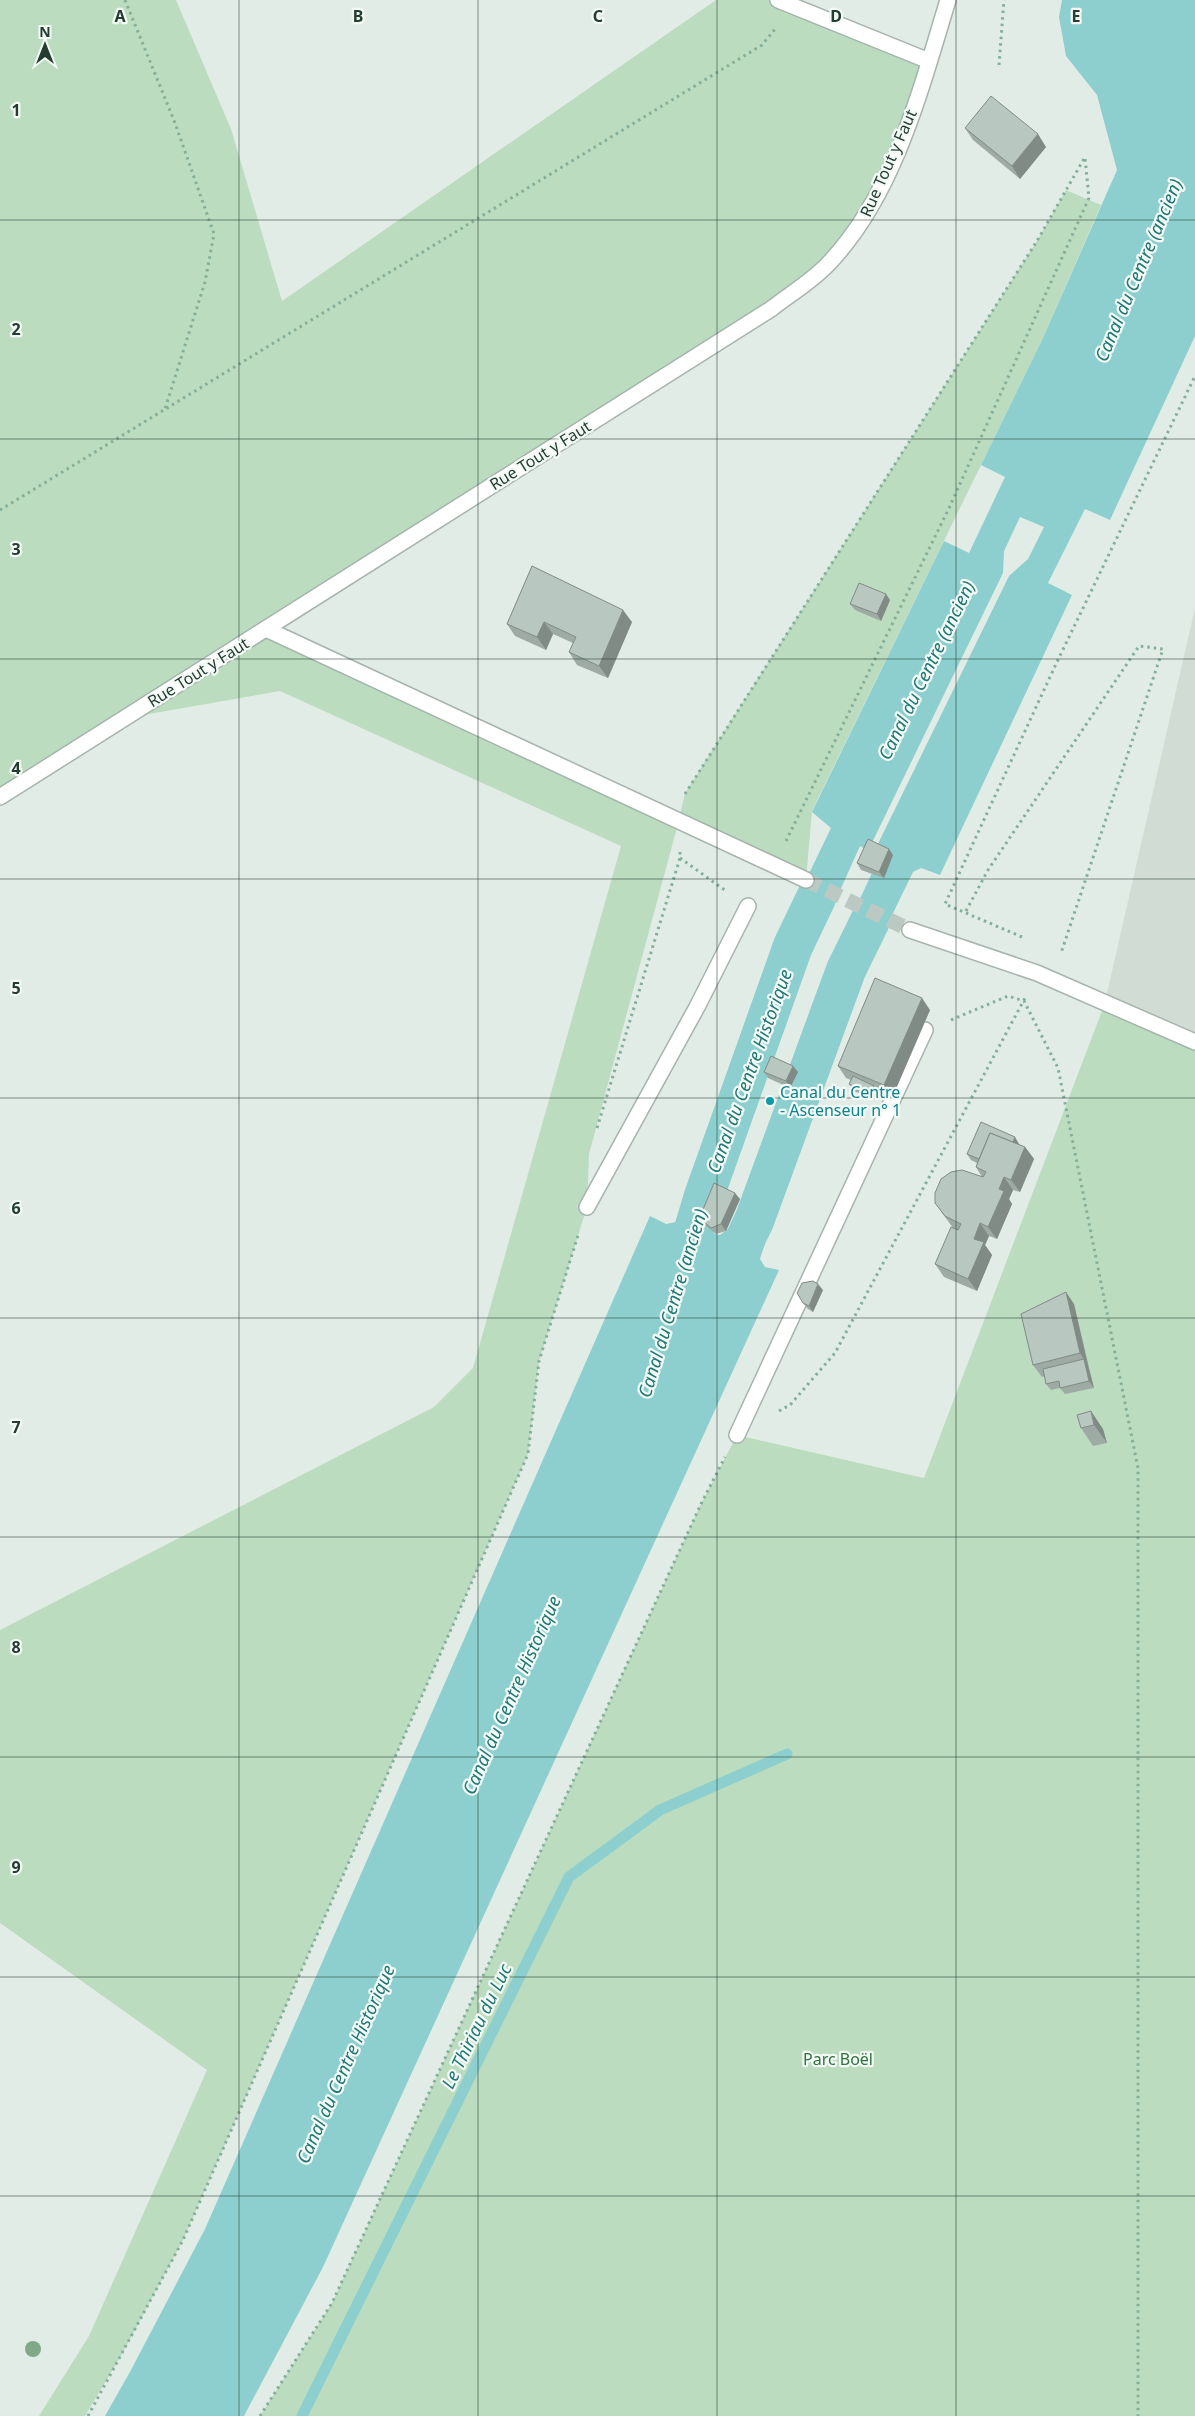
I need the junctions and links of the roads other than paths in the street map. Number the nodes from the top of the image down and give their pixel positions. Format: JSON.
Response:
{"nodes":[{"id":1,"x":778,"y":0,"type":"edge"},
{"id":2,"x":948,"y":0,"type":"edge"},
{"id":3,"x":930,"y":61,"type":"junction"},
{"id":4,"x":266,"y":629,"type":"junction"},
{"id":5,"x":0,"y":797,"type":"edge"},
{"id":6,"x":806,"y":880,"type":"tunnel mouth"},
{"id":7,"x":748,"y":906,"type":"road end"},
{"id":8,"x":910,"y":930,"type":"tunnel mouth"},
{"id":9,"x":925,"y":1030,"type":"road end"},
{"id":10,"x":1195,"y":1042,"type":"edge"},
{"id":11,"x":587,"y":1207,"type":"road end"},
{"id":12,"x":737,"y":1435,"type":"road end"}],
"edges":[{"from":1,"to":3,"type":"street"},
{"from":2,"to":3,"type":"street","name":"Rue Tout y Faut"},
{"from":3,"to":4,"type":"street","name":"Rue Tout y Faut"},
{"from":4,"to":5,"type":"street","name":"Rue Tout y Faut"},
{"from":4,"to":6,"type":"street"},
{"from":7,"to":11,"type":"street"},
{"from":8,"to":10,"type":"street"},
{"from":9,"to":12,"type":"street"}]}
